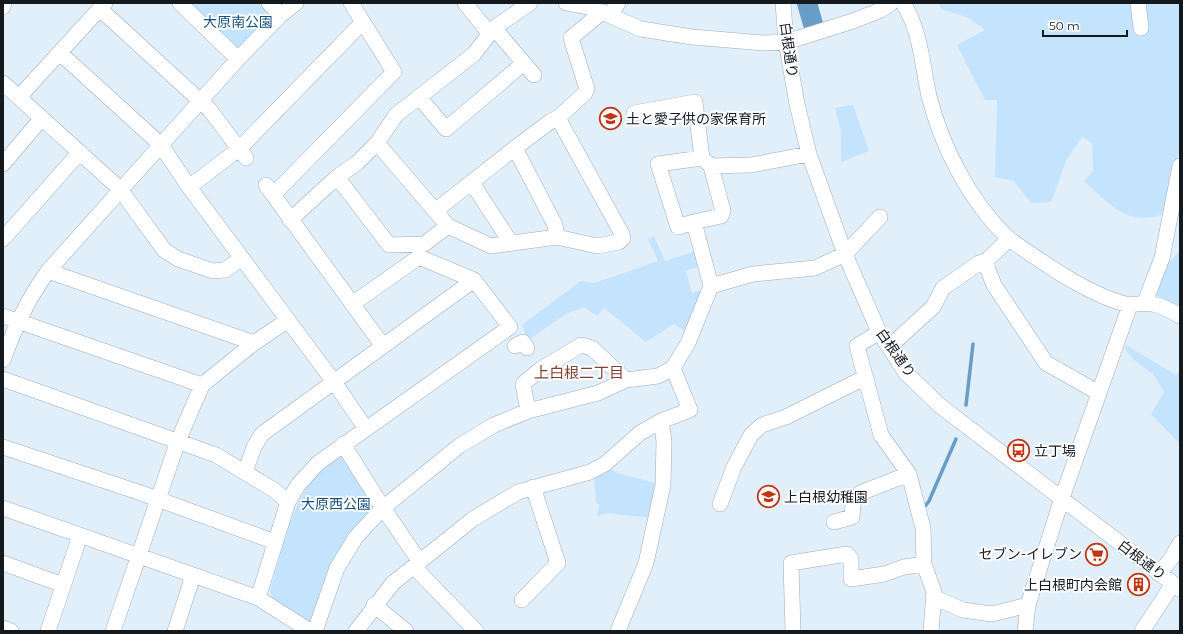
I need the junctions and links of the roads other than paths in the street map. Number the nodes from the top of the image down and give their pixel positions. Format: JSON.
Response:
{"nodes":[{"id":1,"x":4,"y":3,"type":"edge"},
{"id":2,"x":180,"y":3,"type":"edge"},
{"id":3,"x":268,"y":3,"type":"edge"},
{"id":4,"x":296,"y":3,"type":"edge"},
{"id":5,"x":351,"y":3,"type":"edge"},
{"id":6,"x":465,"y":3,"type":"edge"},
{"id":7,"x":530,"y":3,"type":"edge"},
{"id":8,"x":566,"y":3,"type":"edge"},
{"id":9,"x":783,"y":3,"type":"edge"},
{"id":10,"x":891,"y":3,"type":"edge"},
{"id":11,"x":903,"y":3,"type":"edge"},
{"id":12,"x":1138,"y":3,"type":"edge"},
{"id":13,"x":102,"y":6,"type":"edge"},
{"id":14,"x":3,"y":7,"type":"edge"},
{"id":15,"x":610,"y":10,"type":"edge"},
{"id":16,"x":281,"y":15,"type":"junction"},
{"id":17,"x":363,"y":22,"type":"junction"},
{"id":18,"x":1142,"y":28,"type":"dead end"},
{"id":19,"x":492,"y":30,"type":"junction"},
{"id":20,"x":786,"y":42,"type":"junction"},
{"id":21,"x":60,"y":53,"type":"junction"},
{"id":22,"x":238,"y":59,"type":"junction"},
{"id":23,"x":524,"y":63,"type":"junction"},
{"id":24,"x":534,"y":75,"type":"dead end"},
{"id":25,"x":3,"y":83,"type":"edge"},
{"id":26,"x":19,"y":97,"type":"junction"},
{"id":27,"x":419,"y":97,"type":"junction"},
{"id":28,"x":201,"y":101,"type":"junction"},
{"id":29,"x":634,"y":114,"type":"dead end"},
{"id":30,"x":42,"y":118,"type":"junction"},
{"id":31,"x":558,"y":118,"type":"junction"},
{"id":32,"x":377,"y":143,"type":"junction"},
{"id":33,"x":161,"y":145,"type":"junction"},
{"id":34,"x":515,"y":148,"type":"junction"},
{"id":35,"x":80,"y":152,"type":"junction"},
{"id":36,"x":242,"y":154,"type":"junction"},
{"id":37,"x":810,"y":154,"type":"junction"},
{"id":38,"x":706,"y":162,"type":"junction"},
{"id":39,"x":3,"y":164,"type":"edge"},
{"id":40,"x":1180,"y":166,"type":"edge"},
{"id":41,"x":337,"y":177,"type":"junction"},
{"id":42,"x":472,"y":183,"type":"junction"},
{"id":43,"x":189,"y":187,"type":"junction"},
{"id":44,"x":120,"y":189,"type":"junction"},
{"id":45,"x":435,"y":211,"type":"junction"},
{"id":46,"x":880,"y":217,"type":"dead end"},
{"id":47,"x":290,"y":220,"type":"junction"},
{"id":48,"x":694,"y":222,"type":"junction"},
{"id":49,"x":448,"y":226,"type":"junction"},
{"id":50,"x":557,"y":237,"type":"junction"},
{"id":51,"x":3,"y":239,"type":"edge"},
{"id":52,"x":1009,"y":240,"type":"junction"},
{"id":53,"x":511,"y":243,"type":"junction"},
{"id":54,"x":845,"y":254,"type":"junction"},
{"id":55,"x":242,"y":258,"type":"junction"},
{"id":56,"x":985,"y":262,"type":"junction"},
{"id":57,"x":48,"y":271,"type":"junction"},
{"id":58,"x":474,"y":280,"type":"junction"},
{"id":59,"x":711,"y":286,"type":"junction"},
{"id":60,"x":1146,"y":302,"type":"junction"},
{"id":61,"x":352,"y":304,"type":"junction"},
{"id":62,"x":1130,"y":305,"type":"junction"},
{"id":63,"x":1180,"y":316,"type":"edge"},
{"id":64,"x":10,"y":319,"type":"edge"},
{"id":65,"x":288,"y":320,"type":"junction"},
{"id":66,"x":879,"y":332,"type":"junction"},
{"id":67,"x":254,"y":343,"type":"junction"},
{"id":68,"x":383,"y":346,"type":"junction"},
{"id":69,"x":888,"y":347,"type":"junction"},
{"id":70,"x":3,"y":360,"type":"edge"},
{"id":71,"x":673,"y":368,"type":"junction"},
{"id":72,"x":866,"y":377,"type":"junction"},
{"id":73,"x":3,"y":379,"type":"edge"},
{"id":74,"x":626,"y":380,"type":"junction"},
{"id":75,"x":334,"y":382,"type":"junction"},
{"id":76,"x":202,"y":385,"type":"junction"},
{"id":77,"x":1098,"y":393,"type":"junction"},
{"id":78,"x":528,"y":411,"type":"junction"},
{"id":79,"x":661,"y":421,"type":"junction"},
{"id":80,"x":366,"y":429,"type":"junction"},
{"id":81,"x":178,"y":441,"type":"junction"},
{"id":82,"x":343,"y":444,"type":"junction"},
{"id":83,"x":3,"y":447,"type":"edge"},
{"id":84,"x":245,"y":472,"type":"junction"},
{"id":85,"x":909,"y":474,"type":"junction"},
{"id":86,"x":533,"y":487,"type":"junction"},
{"id":87,"x":1062,"y":498,"type":"junction"},
{"id":88,"x":158,"y":500,"type":"junction"},
{"id":89,"x":288,"y":502,"type":"junction"},
{"id":90,"x":720,"y":504,"type":"dead end"},
{"id":91,"x":3,"y":508,"type":"edge"},
{"id":92,"x":383,"y":508,"type":"junction"},
{"id":93,"x":834,"y":522,"type":"dead end"},
{"id":94,"x":80,"y":536,"type":"junction"},
{"id":95,"x":275,"y":542,"type":"junction"},
{"id":96,"x":1180,"y":543,"type":"edge"},
{"id":97,"x":138,"y":557,"type":"junction"},
{"id":98,"x":3,"y":563,"type":"edge"},
{"id":99,"x":417,"y":564,"type":"junction"},
{"id":100,"x":924,"y":564,"type":"junction"},
{"id":101,"x":1159,"y":574,"type":"junction"},
{"id":102,"x":193,"y":576,"type":"junction"},
{"id":103,"x":63,"y":585,"type":"junction"},
{"id":104,"x":1176,"y":586,"type":"edge"},
{"id":105,"x":933,"y":597,"type":"junction"},
{"id":106,"x":258,"y":598,"type":"junction"},
{"id":107,"x":522,"y":600,"type":"dead end"},
{"id":108,"x":374,"y":605,"type":"junction"},
{"id":109,"x":1028,"y":605,"type":"junction"},
{"id":110,"x":3,"y":628,"type":"edge"},
{"id":111,"x":11,"y":631,"type":"edge"},
{"id":112,"x":48,"y":631,"type":"edge"},
{"id":113,"x":113,"y":631,"type":"edge"},
{"id":114,"x":175,"y":631,"type":"edge"},
{"id":115,"x":310,"y":631,"type":"edge"},
{"id":116,"x":315,"y":631,"type":"edge"},
{"id":117,"x":356,"y":631,"type":"edge"},
{"id":118,"x":406,"y":631,"type":"edge"},
{"id":119,"x":476,"y":631,"type":"edge"},
{"id":120,"x":618,"y":631,"type":"edge"},
{"id":121,"x":794,"y":631,"type":"edge"},
{"id":122,"x":931,"y":631,"type":"edge"},
{"id":123,"x":1025,"y":631,"type":"edge"},
{"id":124,"x":1142,"y":631,"type":"edge"}],
"edges":[{"from":1,"to":14,"type":"street"},
{"from":2,"to":22,"type":"street"},
{"from":3,"to":16,"type":"street"},
{"from":4,"to":16,"type":"street"},
{"from":5,"to":17,"type":"street"},
{"from":6,"to":19,"type":"street"},
{"from":7,"to":19,"type":"street"},
{"from":8,"to":15,"type":"street"},
{"from":9,"to":20,"type":"street","name":"白根通り"},
{"from":10,"to":20,"type":"street"},
{"from":11,"to":52,"type":"street"},
{"from":12,"to":18,"type":"street"},
{"from":13,"to":21,"type":"street"},
{"from":13,"to":28,"type":"street"},
{"from":15,"to":20,"type":"street"},
{"from":15,"to":31,"type":"street"},
{"from":16,"to":22,"type":"street"},
{"from":17,"to":36,"type":"street"},
{"from":17,"to":47,"type":"street"},
{"from":19,"to":23,"type":"street"},
{"from":19,"to":27,"type":"street"},
{"from":20,"to":37,"type":"street","name":"白根通り"},
{"from":21,"to":26,"type":"street"},
{"from":21,"to":33,"type":"street"},
{"from":22,"to":28,"type":"street"},
{"from":23,"to":24,"type":"street"},
{"from":23,"to":27,"type":"street"},
{"from":25,"to":26,"type":"street"},
{"from":26,"to":30,"type":"street"},
{"from":27,"to":32,"type":"street"},
{"from":28,"to":33,"type":"street"},
{"from":28,"to":36,"type":"street"},
{"from":29,"to":38,"type":"street"},
{"from":30,"to":35,"type":"street"},
{"from":30,"to":39,"type":"street"},
{"from":31,"to":34,"type":"street"},
{"from":31,"to":50,"type":"street"},
{"from":32,"to":41,"type":"street"},
{"from":32,"to":45,"type":"street"},
{"from":33,"to":43,"type":"street"},
{"from":33,"to":44,"type":"street"},
{"from":34,"to":42,"type":"street"},
{"from":34,"to":50,"type":"street"},
{"from":35,"to":44,"type":"street"},
{"from":35,"to":51,"type":"street"},
{"from":36,"to":43,"type":"street"},
{"from":37,"to":38,"type":"street"},
{"from":37,"to":54,"type":"street","name":"白根通り"},
{"from":38,"to":48,"type":"street"},
{"from":38,"to":48,"type":"street"},
{"from":40,"to":60,"type":"street"},
{"from":41,"to":47,"type":"street"},
{"from":41,"to":49,"type":"street"},
{"from":42,"to":45,"type":"street"},
{"from":42,"to":53,"type":"street"},
{"from":43,"to":55,"type":"street"},
{"from":44,"to":55,"type":"street"},
{"from":44,"to":57,"type":"street"},
{"from":45,"to":49,"type":"street"},
{"from":46,"to":54,"type":"street"},
{"from":47,"to":61,"type":"street"},
{"from":48,"to":59,"type":"street"},
{"from":49,"to":53,"type":"street"},
{"from":50,"to":53,"type":"street"},
{"from":52,"to":56,"type":"street"},
{"from":52,"to":62,"type":"street"},
{"from":54,"to":59,"type":"street"},
{"from":54,"to":66,"type":"street","name":"白根通り"},
{"from":55,"to":65,"type":"street"},
{"from":56,"to":69,"type":"street"},
{"from":56,"to":77,"type":"street"},
{"from":57,"to":64,"type":"street"},
{"from":57,"to":67,"type":"street"},
{"from":58,"to":61,"type":"street"},
{"from":58,"to":68,"type":"street"},
{"from":58,"to":80,"type":"street"},
{"from":59,"to":71,"type":"street"},
{"from":60,"to":62,"type":"street"},
{"from":60,"to":63,"type":"street"},
{"from":61,"to":68,"type":"street"},
{"from":62,"to":77,"type":"street"},
{"from":64,"to":70,"type":"street"},
{"from":64,"to":76,"type":"street"},
{"from":65,"to":67,"type":"street"},
{"from":65,"to":75,"type":"street"},
{"from":66,"to":69,"type":"street","name":"白根通り"},
{"from":66,"to":72,"type":"street"},
{"from":67,"to":76,"type":"street"},
{"from":68,"to":75,"type":"street"},
{"from":69,"to":87,"type":"street","name":"白根通り"},
{"from":71,"to":74,"type":"street"},
{"from":71,"to":79,"type":"street"},
{"from":72,"to":85,"type":"street"},
{"from":72,"to":90,"type":"street"},
{"from":73,"to":81,"type":"street"},
{"from":74,"to":78,"type":"street"},
{"from":74,"to":78,"type":"street"},
{"from":75,"to":80,"type":"street"},
{"from":75,"to":84,"type":"street"},
{"from":76,"to":81,"type":"street"},
{"from":77,"to":87,"type":"street"},
{"from":78,"to":92,"type":"street"},
{"from":79,"to":86,"type":"street"},
{"from":79,"to":120,"type":"street"},
{"from":80,"to":82,"type":"street"},
{"from":81,"to":84,"type":"street"},
{"from":81,"to":88,"type":"street"},
{"from":82,"to":89,"type":"street"},
{"from":82,"to":92,"type":"street"},
{"from":83,"to":88,"type":"street"},
{"from":84,"to":89,"type":"street"},
{"from":85,"to":93,"type":"street"},
{"from":85,"to":100,"type":"street"},
{"from":86,"to":99,"type":"street"},
{"from":86,"to":107,"type":"street"},
{"from":87,"to":101,"type":"street","name":"白根通り"},
{"from":87,"to":109,"type":"street"},
{"from":88,"to":95,"type":"street"},
{"from":88,"to":97,"type":"street"},
{"from":89,"to":95,"type":"street"},
{"from":91,"to":94,"type":"street"},
{"from":92,"to":99,"type":"street"},
{"from":92,"to":116,"type":"street"},
{"from":94,"to":97,"type":"street"},
{"from":94,"to":103,"type":"street"},
{"from":95,"to":106,"type":"street"},
{"from":96,"to":101,"type":"street"},
{"from":97,"to":102,"type":"street"},
{"from":97,"to":113,"type":"street"},
{"from":98,"to":103,"type":"street"},
{"from":99,"to":108,"type":"street"},
{"from":99,"to":119,"type":"street"},
{"from":100,"to":105,"type":"street"},
{"from":100,"to":121,"type":"street"},
{"from":101,"to":104,"type":"street","name":"白根通り"},
{"from":102,"to":106,"type":"street"},
{"from":102,"to":114,"type":"street"},
{"from":103,"to":112,"type":"street"},
{"from":104,"to":124,"type":"street"},
{"from":105,"to":109,"type":"street"},
{"from":105,"to":122,"type":"street"},
{"from":106,"to":115,"type":"street"},
{"from":108,"to":117,"type":"street"},
{"from":108,"to":118,"type":"street"},
{"from":109,"to":123,"type":"street"},
{"from":110,"to":111,"type":"street"}]}
